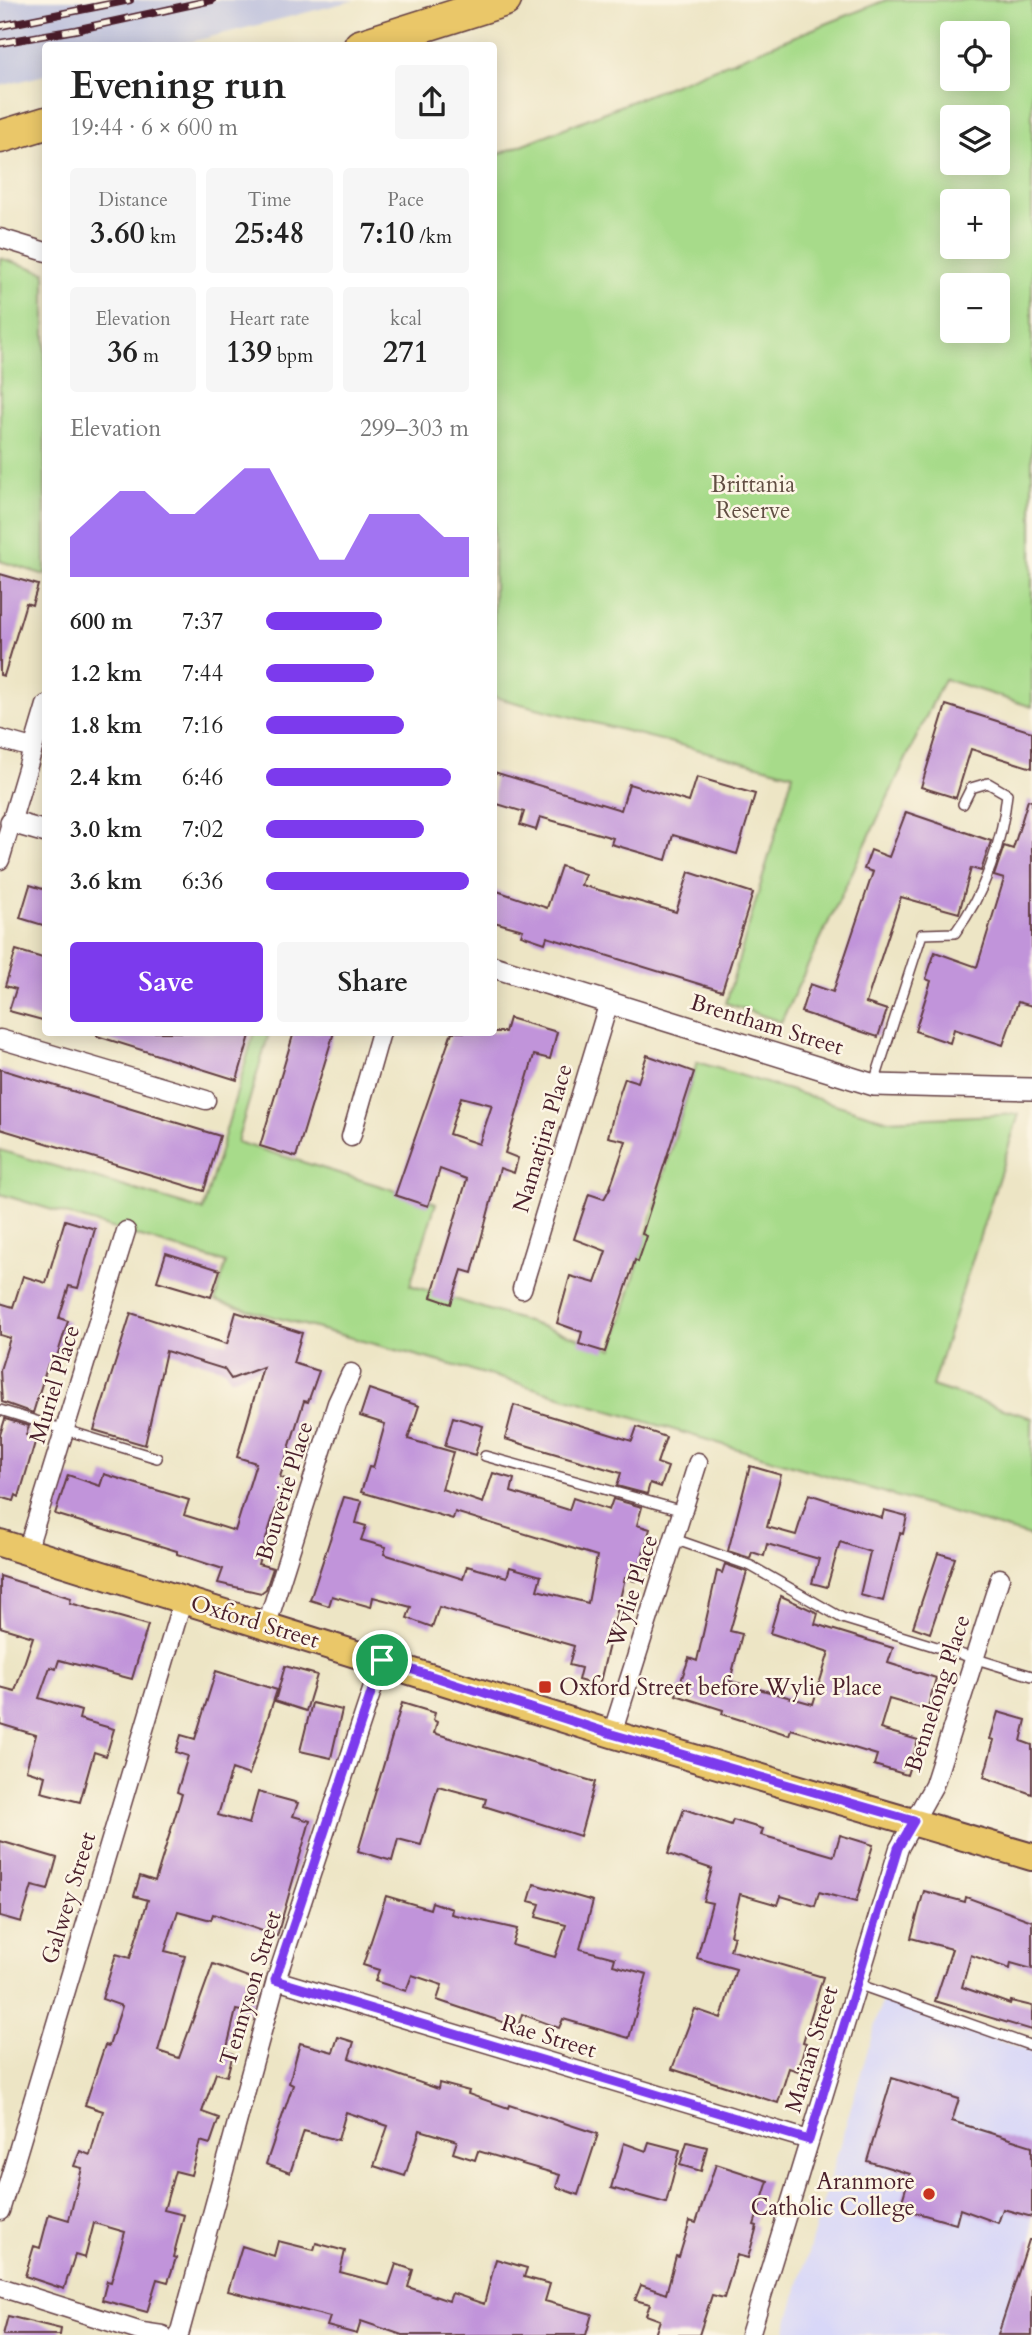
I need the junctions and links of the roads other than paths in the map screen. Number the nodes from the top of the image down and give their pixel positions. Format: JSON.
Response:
{"nodes":[{"id":1,"x":505,"y":0,"type":"edge"},
{"id":2,"x":373,"y":42,"type":"edge"},
{"id":3,"x":42,"y":124,"type":"edge"},
{"id":4,"x":0,"y":134,"type":"edge"},
{"id":5,"x":0,"y":238,"type":"edge"},
{"id":6,"x":42,"y":251,"type":"edge"},
{"id":7,"x":42,"y":717,"type":"edge"},
{"id":8,"x":0,"y":738,"type":"edge"},
{"id":9,"x":32,"y":748,"type":"junction"},
{"id":10,"x":963,"y":803,"type":"dead end"},
{"id":11,"x":11,"y":822,"type":"junction"},
{"id":12,"x":42,"y":831,"type":"edge"},
{"id":13,"x":0,"y":860,"type":"edge"},
{"id":14,"x":497,"y":968,"type":"edge"},
{"id":15,"x":609,"y":1002,"type":"junction"},
{"id":16,"x":380,"y":1036,"type":"edge"},
{"id":17,"x":0,"y":1039,"type":"edge"},
{"id":18,"x":874,"y":1085,"type":"junction"},
{"id":19,"x":1032,"y":1089,"type":"edge"},
{"id":20,"x":206,"y":1100,"type":"dead end"},
{"id":21,"x":351,"y":1137,"type":"dead end"},
{"id":22,"x":126,"y":1231,"type":"dead end"},
{"id":23,"x":522,"y":1289,"type":"dead end"},
{"id":24,"x":351,"y":1373,"type":"dead end"},
{"id":25,"x":0,"y":1410,"type":"edge"},
{"id":26,"x":65,"y":1430,"type":"junction"},
{"id":27,"x":485,"y":1456,"type":"dead end"},
{"id":28,"x":157,"y":1458,"type":"dead end"},
{"id":29,"x":698,"y":1462,"type":"dead end"},
{"id":30,"x":683,"y":1511,"type":"junction"},
{"id":31,"x":674,"y":1539,"type":"junction"},
{"id":32,"x":0,"y":1543,"type":"edge"},
{"id":33,"x":27,"y":1551,"type":"junction"},
{"id":34,"x":1000,"y":1578,"type":"dead end"},
{"id":35,"x":183,"y":1599,"type":"junction"},
{"id":36,"x":267,"y":1624,"type":"junction"},
{"id":37,"x":975,"y":1658,"type":"junction"},
{"id":38,"x":382,"y":1660,"type":"junction"},
{"id":39,"x":1032,"y":1676,"type":"edge"},
{"id":40,"x":612,"y":1734,"type":"junction"},
{"id":41,"x":914,"y":1821,"type":"junction"},
{"id":42,"x":1032,"y":1857,"type":"edge"},
{"id":43,"x":275,"y":1980,"type":"junction"},
{"id":44,"x":856,"y":1984,"type":"junction"},
{"id":45,"x":1032,"y":2046,"type":"edge"},
{"id":46,"x":809,"y":2140,"type":"junction"},
{"id":47,"x":0,"y":2211,"type":"edge"},
{"id":48,"x":0,"y":2287,"type":"edge"},
{"id":49,"x":162,"y":2335,"type":"edge"},
{"id":50,"x":179,"y":2335,"type":"edge"},
{"id":51,"x":750,"y":2335,"type":"edge"}],
"edges":[{"from":1,"to":2,"type":"highway"},
{"from":3,"to":4,"type":"highway"},
{"from":5,"to":6,"type":"street"},
{"from":7,"to":9,"type":"street"},
{"from":8,"to":9,"type":"street"},
{"from":9,"to":11,"type":"street"},
{"from":10,"to":18,"type":"lane"},
{"from":11,"to":12,"type":"street"},
{"from":11,"to":13,"type":"street"},
{"from":14,"to":15,"type":"street","name":"Brentham Street"},
{"from":15,"to":18,"type":"street","name":"Brentham Street"},
{"from":15,"to":23,"type":"street","name":"Namatjira Place"},
{"from":16,"to":21,"type":"street"},
{"from":17,"to":20,"type":"street"},
{"from":18,"to":19,"type":"street","name":"Brentham Street"},
{"from":22,"to":26,"type":"street","name":"Muriel Place"},
{"from":24,"to":36,"type":"street","name":"Bouverie Place"},
{"from":25,"to":26,"type":"lane"},
{"from":26,"to":28,"type":"lane"},
{"from":26,"to":33,"type":"street","name":"Muriel Place"},
{"from":27,"to":30,"type":"lane"},
{"from":29,"to":30,"type":"street","name":"Wylie Place"},
{"from":30,"to":31,"type":"street","name":"Wylie Place"},
{"from":31,"to":37,"type":"lane"},
{"from":31,"to":40,"type":"street","name":"Wylie Place"},
{"from":32,"to":33,"type":"main road","name":"Oxford Street"},
{"from":33,"to":35,"type":"main road","name":"Oxford Street"},
{"from":34,"to":37,"type":"street","name":"Bennelong Place"},
{"from":35,"to":36,"type":"main road","name":"Oxford Street"},
{"from":35,"to":47,"type":"street","name":"Galwey Street"},
{"from":36,"to":38,"type":"main road","name":"Oxford Street"},
{"from":37,"to":39,"type":"lane"},
{"from":37,"to":41,"type":"street","name":"Bennelong Place"},
{"from":38,"to":40,"type":"main road","name":"Oxford Street"},
{"from":38,"to":43,"type":"street","name":"Tennyson Street"},
{"from":40,"to":41,"type":"main road","name":"Oxford Street"},
{"from":41,"to":42,"type":"main road","name":"Oxford Street"},
{"from":41,"to":44,"type":"street","name":"Marian Street"},
{"from":43,"to":46,"type":"street","name":"Rae Street"},
{"from":43,"to":50,"type":"street","name":"Tennyson Street"},
{"from":44,"to":45,"type":"lane"},
{"from":44,"to":46,"type":"street","name":"Marian Street"},
{"from":46,"to":51,"type":"street","name":"Marian Street"},
{"from":48,"to":49,"type":"street"}]}
